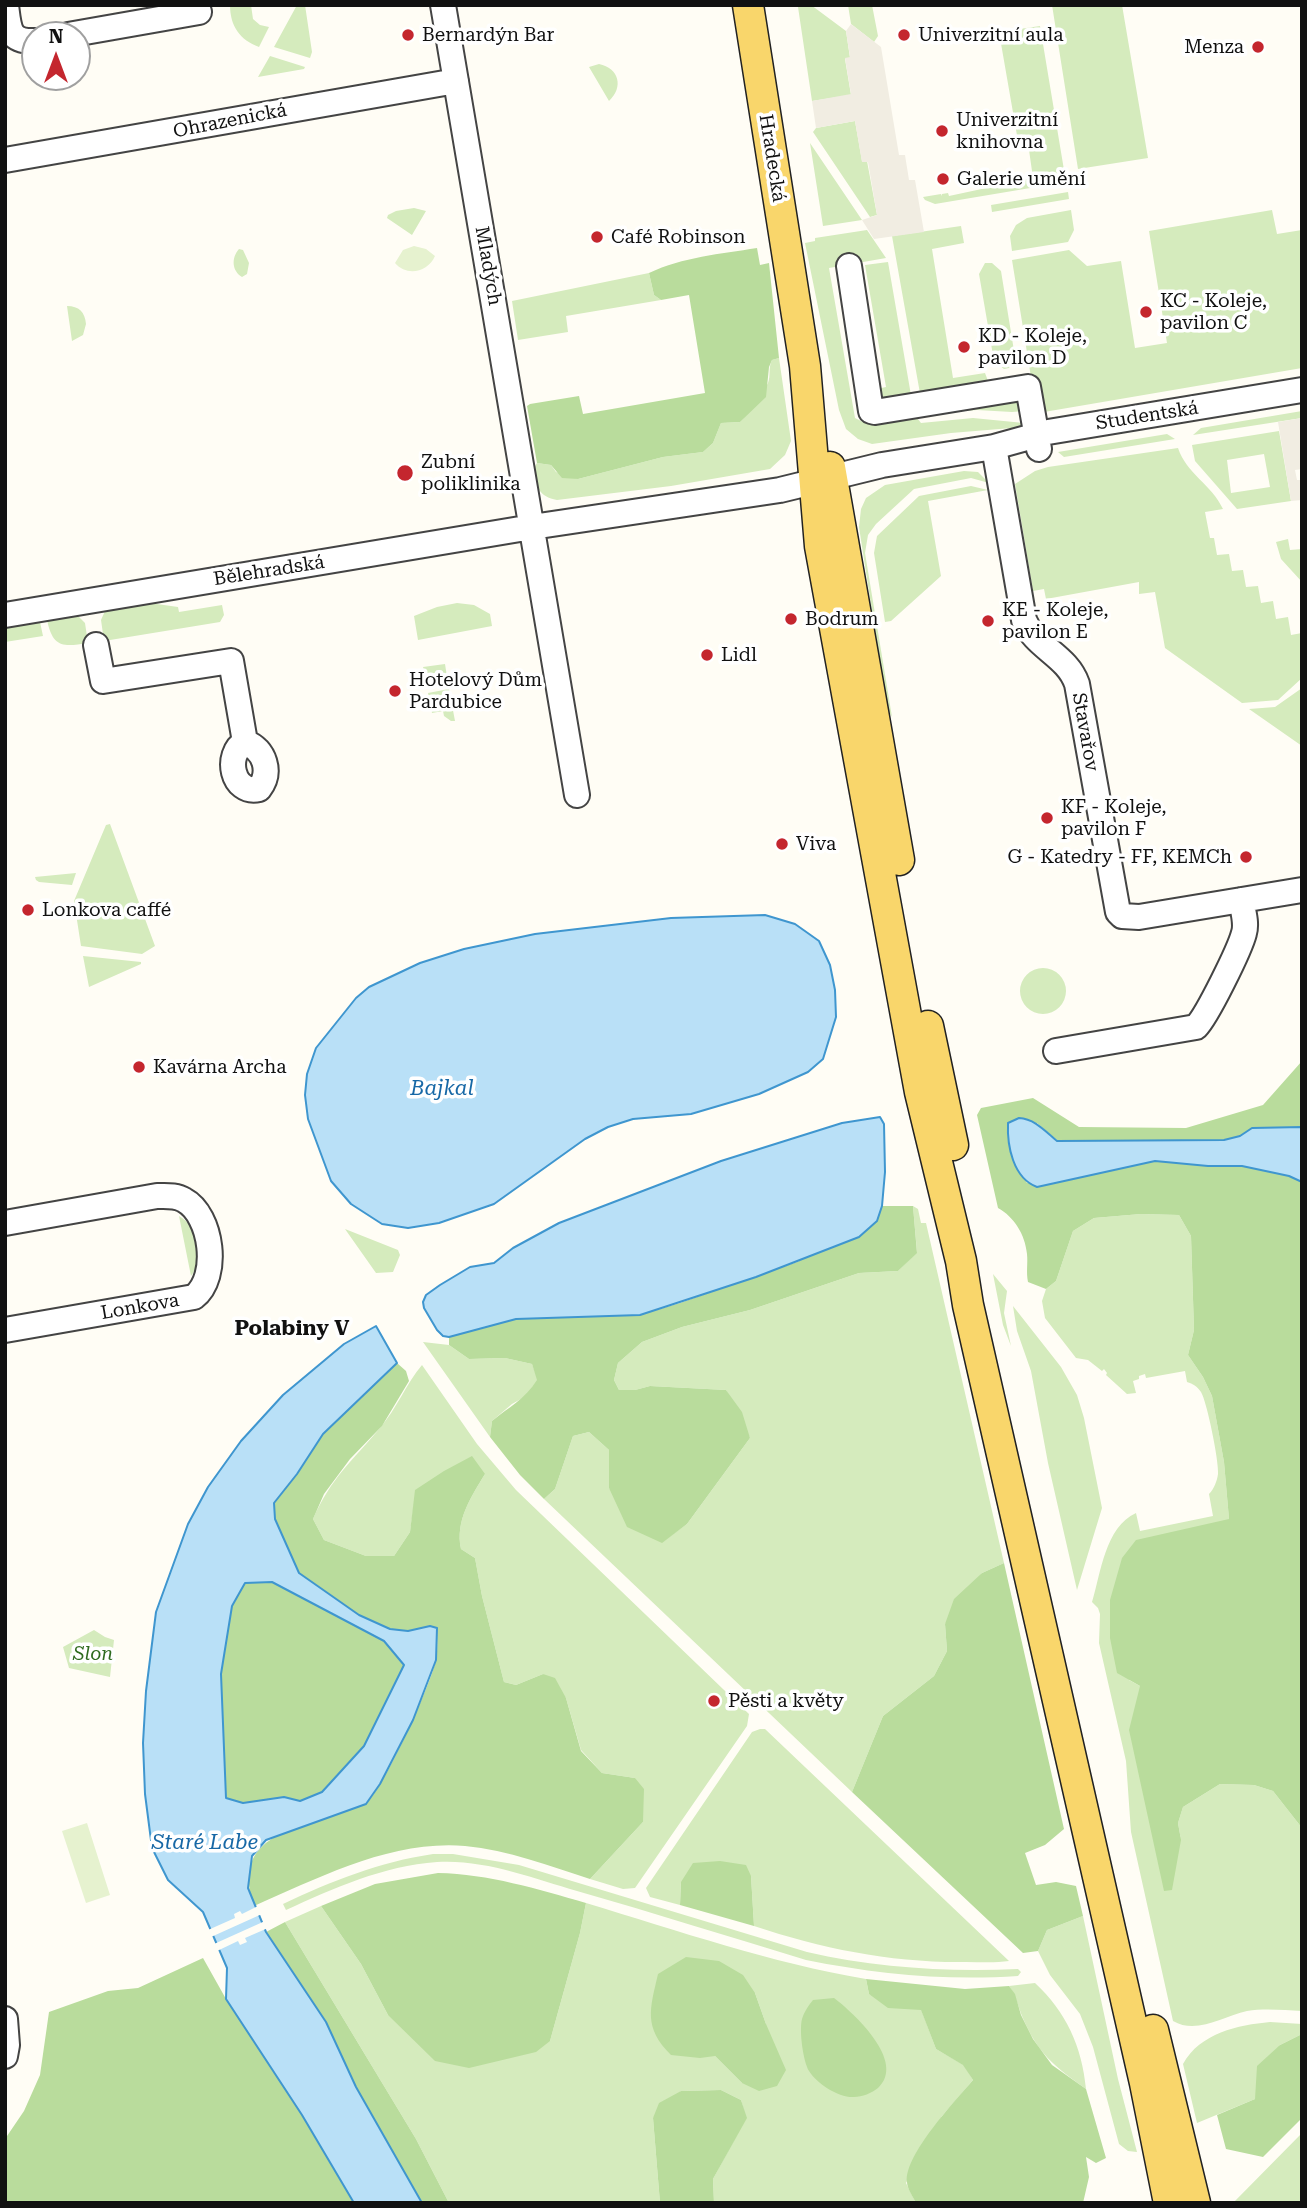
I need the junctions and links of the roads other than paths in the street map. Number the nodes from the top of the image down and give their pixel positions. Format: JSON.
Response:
{"nodes":[{"id":1,"x":6,"y":5,"type":"edge"},
{"id":2,"x":443,"y":5,"type":"edge"},
{"id":3,"x":748,"y":5,"type":"edge"},
{"id":4,"x":199,"y":12,"type":"dead end"},
{"id":5,"x":91,"y":31,"type":"edge"},
{"id":6,"x":21,"y":40,"type":"edge"},
{"id":7,"x":456,"y":81,"type":"junction"},
{"id":8,"x":5,"y":160,"type":"edge"},
{"id":9,"x":849,"y":266,"type":"dead end"},
{"id":10,"x":1302,"y":390,"type":"edge"},
{"id":11,"x":1302,"y":406,"type":"edge"},
{"id":12,"x":1037,"y":442,"type":"junction"},
{"id":13,"x":994,"y":447,"type":"junction"},
{"id":14,"x":823,"y":479,"type":"junction"},
{"id":15,"x":532,"y":527,"type":"junction"},
{"id":16,"x":5,"y":615,"type":"edge"},
{"id":17,"x":96,"y":645,"type":"dead end"},
{"id":18,"x":245,"y":743,"type":"dead end"},
{"id":19,"x":577,"y":796,"type":"dead end"},
{"id":20,"x":1302,"y":890,"type":"edge"},
{"id":21,"x":1241,"y":900,"type":"junction"},
{"id":22,"x":1056,"y":1051,"type":"dead end"},
{"id":23,"x":5,"y":1223,"type":"edge"},
{"id":24,"x":5,"y":1331,"type":"edge"},
{"id":25,"x":5,"y":2019,"type":"edge"},
{"id":26,"x":5,"y":2056,"type":"edge"},
{"id":27,"x":1181,"y":2196,"type":"edge"}],
"edges":[{"from":1,"to":6,"type":"street"},
{"from":2,"to":7,"type":"street","name":"Mladých"},
{"from":3,"to":14,"type":"main road","name":"Hradecká"},
{"from":4,"to":5,"type":"street"},
{"from":7,"to":8,"type":"street","name":"Ohrazenická"},
{"from":7,"to":15,"type":"street","name":"Mladých"},
{"from":9,"to":12,"type":"street"},
{"from":10,"to":12,"type":"street","name":"Studentská"},
{"from":11,"to":12,"type":"street","name":"Studentská"},
{"from":12,"to":13,"type":"street","name":"Studentská"},
{"from":13,"to":14,"type":"street","name":"Studentská"},
{"from":13,"to":21,"type":"street","name":"Stavařov"},
{"from":14,"to":15,"type":"street","name":"Bělehradská"},
{"from":14,"to":27,"type":"main road","name":"Hradecká"},
{"from":15,"to":16,"type":"street","name":"Bělehradská"},
{"from":15,"to":19,"type":"street"},
{"from":17,"to":18,"type":"street"},
{"from":20,"to":21,"type":"street","name":"Stavařov"},
{"from":21,"to":22,"type":"street"},
{"from":23,"to":24,"type":"street","name":"Lonkova"},
{"from":25,"to":26,"type":"street"}]}
